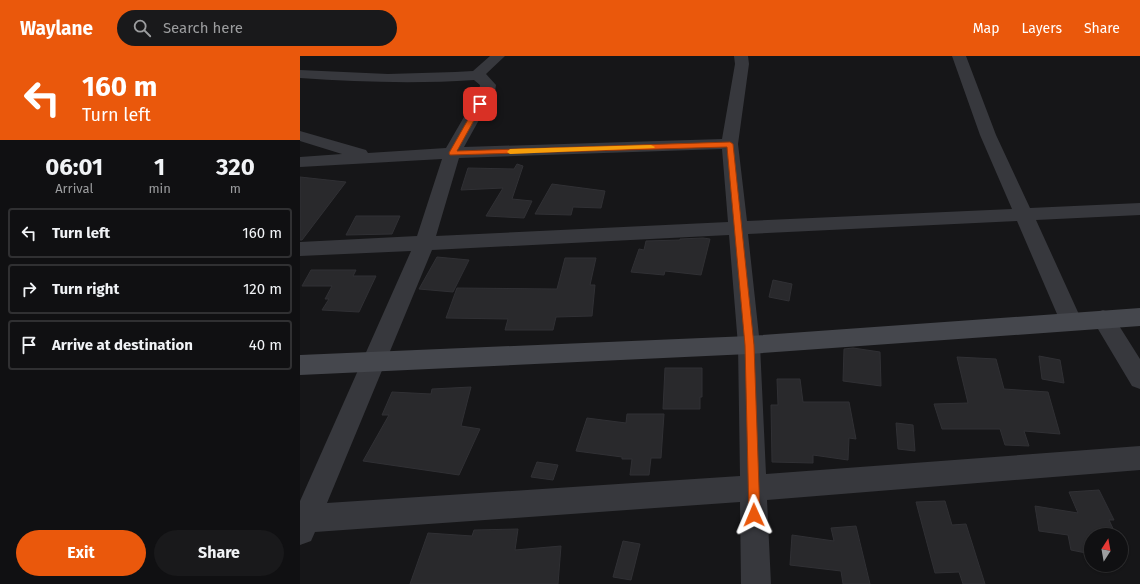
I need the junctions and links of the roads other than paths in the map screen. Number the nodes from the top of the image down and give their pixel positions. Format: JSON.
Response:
{"nodes":[{"id":1,"x":498,"y":56,"type":"edge"},
{"id":2,"x":741,"y":56,"type":"edge"},
{"id":3,"x":959,"y":56,"type":"edge"},
{"id":4,"x":300,"y":74,"type":"edge"},
{"id":5,"x":477,"y":75,"type":"junction"},
{"id":6,"x":300,"y":136,"type":"edge"},
{"id":7,"x":730,"y":144,"type":"junction"},
{"id":8,"x":452,"y":153,"type":"junction"},
{"id":9,"x":372,"y":158,"type":"junction"},
{"id":10,"x":300,"y":162,"type":"edge"},
{"id":11,"x":1140,"y":208,"type":"edge"},
{"id":12,"x":1024,"y":214,"type":"junction"},
{"id":13,"x":738,"y":228,"type":"junction"},
{"id":14,"x":424,"y":244,"type":"junction"},
{"id":15,"x":300,"y":249,"type":"edge"},
{"id":16,"x":1140,"y":317,"type":"edge"},
{"id":17,"x":1103,"y":319,"type":"junction"},
{"id":18,"x":1071,"y":320,"type":"junction"},
{"id":19,"x":749,"y":345,"type":"junction"},
{"id":20,"x":374,"y":361,"type":"junction"},
{"id":21,"x":300,"y":365,"type":"edge"},
{"id":22,"x":1140,"y":379,"type":"edge"},
{"id":23,"x":1140,"y":458,"type":"edge"},
{"id":24,"x":754,"y":488,"type":"junction"},
{"id":25,"x":302,"y":523,"type":"edge"},
{"id":26,"x":756,"y":584,"type":"edge"}],
"edges":[{"from":1,"to":5,"type":"street"},
{"from":2,"to":7,"type":"street"},
{"from":3,"to":12,"type":"street"},
{"from":4,"to":5,"type":"street"},
{"from":5,"to":8,"type":"street"},
{"from":6,"to":9,"type":"street"},
{"from":7,"to":8,"type":"street"},
{"from":7,"to":13,"type":"street"},
{"from":8,"to":9,"type":"street"},
{"from":8,"to":14,"type":"street"},
{"from":9,"to":10,"type":"street"},
{"from":11,"to":12,"type":"street"},
{"from":12,"to":13,"type":"street"},
{"from":12,"to":18,"type":"street"},
{"from":13,"to":14,"type":"street"},
{"from":13,"to":19,"type":"street"},
{"from":14,"to":15,"type":"street"},
{"from":14,"to":20,"type":"street"},
{"from":16,"to":17,"type":"street"},
{"from":17,"to":18,"type":"street"},
{"from":17,"to":22,"type":"street"},
{"from":18,"to":19,"type":"street"},
{"from":19,"to":20,"type":"street"},
{"from":19,"to":24,"type":"street"},
{"from":20,"to":21,"type":"street"},
{"from":20,"to":25,"type":"street"},
{"from":23,"to":24,"type":"street"},
{"from":24,"to":25,"type":"street"},
{"from":24,"to":26,"type":"street"}]}
